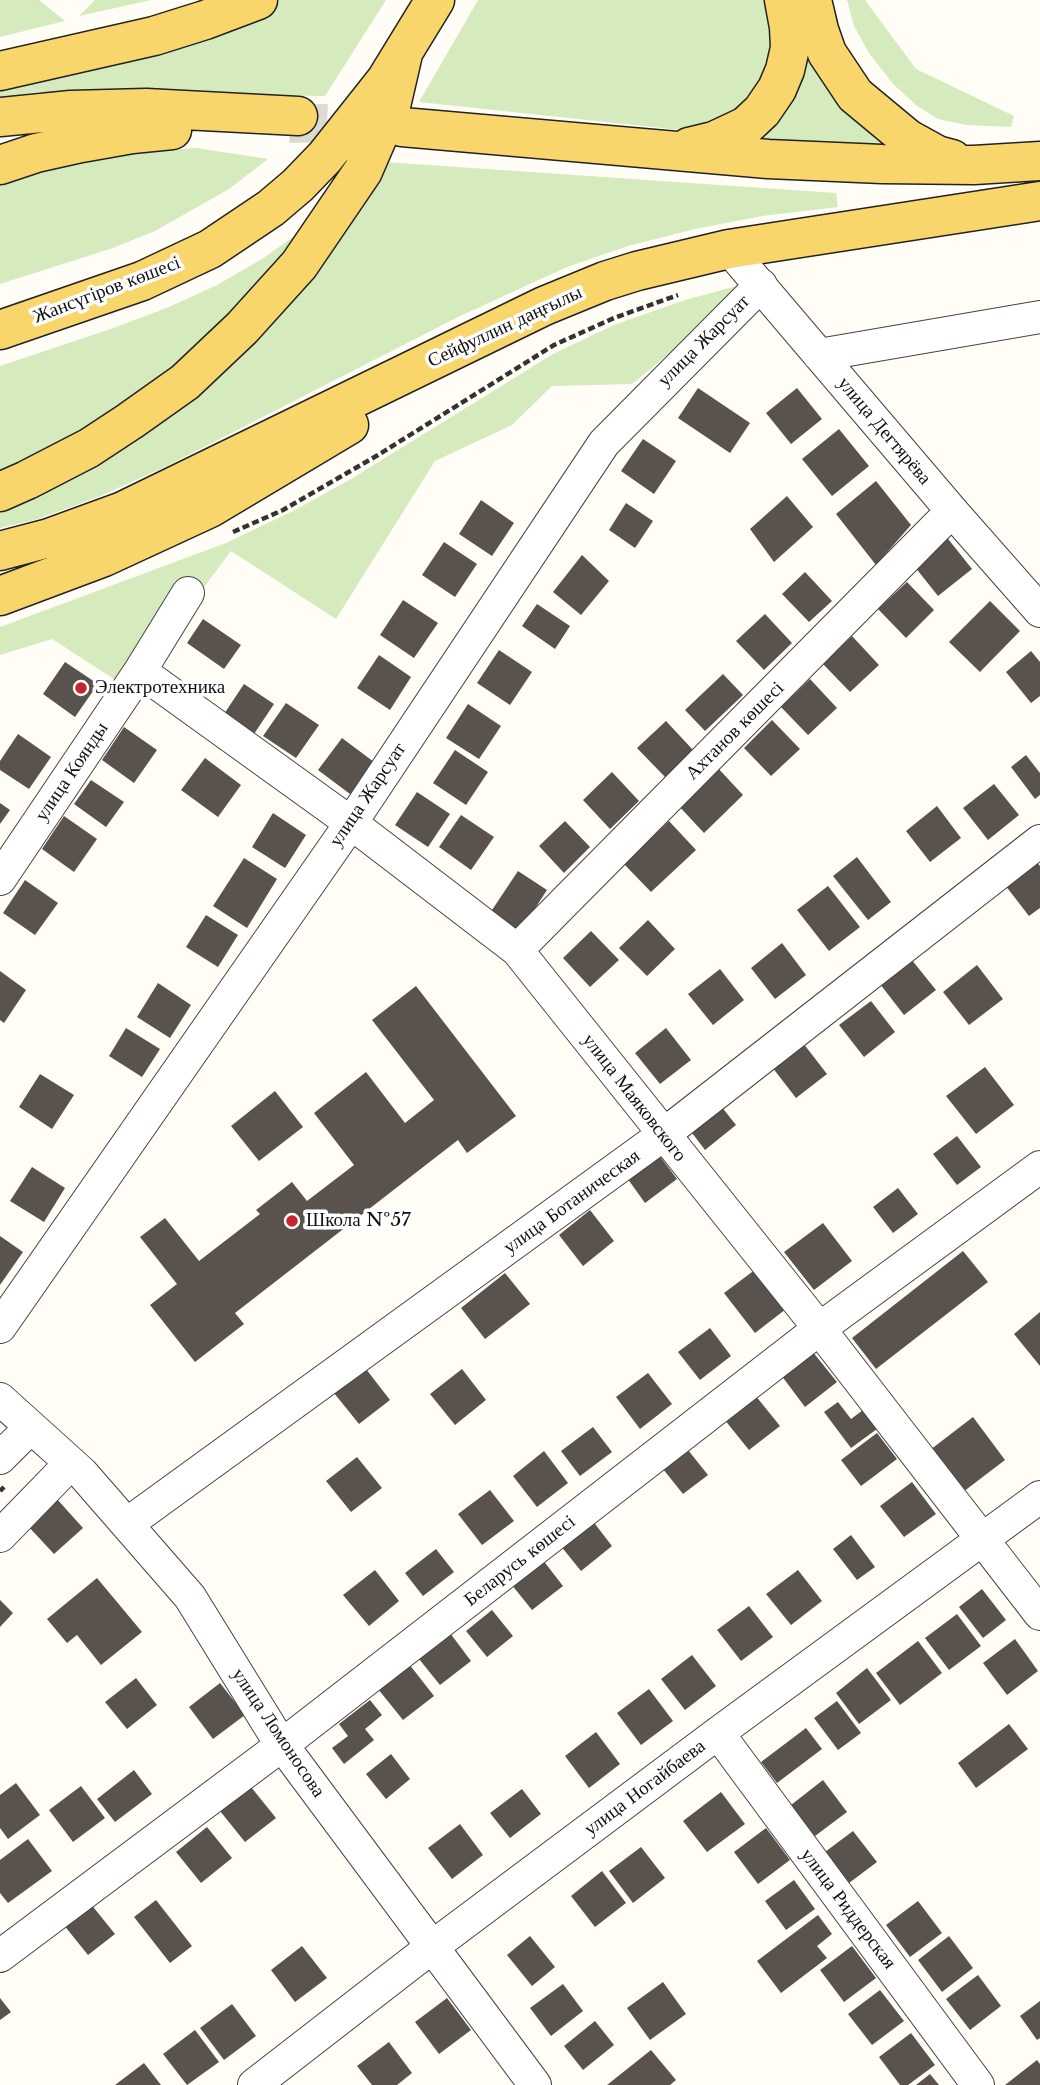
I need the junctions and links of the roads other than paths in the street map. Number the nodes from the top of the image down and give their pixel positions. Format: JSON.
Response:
{"nodes":[{"id":1,"x":258,"y":0,"type":"edge"},
{"id":2,"x":435,"y":0,"type":"edge"},
{"id":3,"x":784,"y":0,"type":"edge"},
{"id":4,"x":812,"y":0,"type":"edge"},
{"id":5,"x":402,"y":54,"type":"junction"},
{"id":6,"x":0,"y":71,"type":"edge"},
{"id":7,"x":0,"y":117,"type":"edge"},
{"id":8,"x":402,"y":127,"type":"tunnel mouth"},
{"id":9,"x":663,"y":150,"type":"junction"},
{"id":10,"x":1040,"y":161,"type":"edge"},
{"id":11,"x":0,"y":165,"type":"edge"},
{"id":12,"x":974,"y":165,"type":"junction"},
{"id":13,"x":1040,"y":201,"type":"edge"},
{"id":14,"x":729,"y":249,"type":"junction"},
{"id":15,"x":761,"y":285,"type":"junction"},
{"id":16,"x":1040,"y":317,"type":"edge"},
{"id":17,"x":517,"y":320,"type":"junction"},
{"id":18,"x":0,"y":330,"type":"edge"},
{"id":19,"x":819,"y":355,"type":"junction"},
{"id":20,"x":0,"y":492,"type":"edge"},
{"id":21,"x":952,"y":511,"type":"junction"},
{"id":22,"x":0,"y":551,"type":"edge"},
{"id":23,"x":188,"y":593,"type":"dead end"},
{"id":24,"x":0,"y":596,"type":"edge"},
{"id":25,"x":1040,"y":611,"type":"edge"},
{"id":26,"x":140,"y":671,"type":"junction"},
{"id":27,"x":351,"y":822,"type":"junction"},
{"id":28,"x":1040,"y":841,"type":"edge"},
{"id":29,"x":0,"y":879,"type":"edge"},
{"id":30,"x":517,"y":950,"type":"junction"},
{"id":31,"x":663,"y":1135,"type":"junction"},
{"id":32,"x":1040,"y":1167,"type":"edge"},
{"id":33,"x":0,"y":1327,"type":"edge"},
{"id":34,"x":819,"y":1329,"type":"junction"},
{"id":35,"x":0,"y":1399,"type":"edge"},
{"id":36,"x":31,"y":1427,"type":"junction"},
{"id":37,"x":71,"y":1463,"type":"junction"},
{"id":38,"x":1,"y":1479,"type":"edge"},
{"id":39,"x":1040,"y":1497,"type":"edge"},
{"id":40,"x":127,"y":1524,"type":"junction"},
{"id":41,"x":0,"y":1536,"type":"edge"},
{"id":42,"x":981,"y":1541,"type":"junction"},
{"id":43,"x":1040,"y":1614,"type":"edge"},
{"id":44,"x":718,"y":1733,"type":"junction"},
{"id":45,"x":282,"y":1745,"type":"junction"},
{"id":46,"x":432,"y":1947,"type":"junction"},
{"id":47,"x":0,"y":1956,"type":"edge"},
{"id":48,"x":254,"y":2085,"type":"edge"},
{"id":49,"x":535,"y":2085,"type":"edge"},
{"id":50,"x":978,"y":2085,"type":"edge"}],
"edges":[{"from":1,"to":6,"type":"main road"},
{"from":2,"to":5,"type":"main road","name":"Жансүгіров көшесі"},
{"from":3,"to":9,"type":"main road"},
{"from":4,"to":12,"type":"main road"},
{"from":5,"to":18,"type":"main road","name":"Жансүгіров көшесі"},
{"from":5,"to":20,"type":"main road"},
{"from":7,"to":11,"type":"main road"},
{"from":8,"to":9,"type":"main road"},
{"from":9,"to":12,"type":"main road"},
{"from":10,"to":12,"type":"main road"},
{"from":13,"to":14,"type":"main road","name":"Сейфуллин даңғылы"},
{"from":14,"to":15,"type":"street","name":"улица Дегтярёва"},
{"from":14,"to":17,"type":"main road","name":"Сейфуллин даңғылы"},
{"from":15,"to":19,"type":"street","name":"улица Дегтярёва"},
{"from":15,"to":27,"type":"street","name":"улица Жарсуат"},
{"from":16,"to":19,"type":"street"},
{"from":17,"to":22,"type":"main road","name":"Сейфуллин даңғылы"},
{"from":17,"to":24,"type":"main road"},
{"from":19,"to":21,"type":"street","name":"улица Дегтярёва"},
{"from":21,"to":25,"type":"street","name":"улица Дегтярёва"},
{"from":21,"to":30,"type":"street","name":"Ахтанов көшесі"},
{"from":23,"to":26,"type":"street","name":"улица Коянды"},
{"from":26,"to":27,"type":"street","name":"улица Маяковского"},
{"from":26,"to":29,"type":"street","name":"улица Коянды"},
{"from":27,"to":30,"type":"street","name":"улица Маяковского"},
{"from":27,"to":33,"type":"street","name":"улица Жарсуат"},
{"from":28,"to":31,"type":"street","name":"улица Ботаническая"},
{"from":30,"to":31,"type":"street","name":"улица Маяковского"},
{"from":31,"to":34,"type":"street","name":"улица Маяковского"},
{"from":31,"to":40,"type":"street","name":"улица Ботаническая"},
{"from":32,"to":34,"type":"street","name":"Беларусь көшесі"},
{"from":34,"to":42,"type":"street","name":"улица Маяковского"},
{"from":34,"to":45,"type":"street","name":"Беларусь көшесі"},
{"from":35,"to":36,"type":"street","name":"улица Ломоносова"},
{"from":36,"to":37,"type":"street","name":"улица Ломоносова"},
{"from":36,"to":38,"type":"street"},
{"from":37,"to":40,"type":"street","name":"улица Ломоносова"},
{"from":37,"to":41,"type":"street"},
{"from":39,"to":42,"type":"street","name":"улица Ногайбаева"},
{"from":40,"to":45,"type":"street","name":"улица Ломоносова"},
{"from":42,"to":43,"type":"street","name":"улица Маяковского"},
{"from":42,"to":44,"type":"street","name":"улица Ногайбаева"},
{"from":44,"to":46,"type":"street","name":"улица Ногайбаева"},
{"from":44,"to":50,"type":"street","name":"улица Риддерская"},
{"from":45,"to":46,"type":"street","name":"улица Ломоносова"},
{"from":45,"to":47,"type":"street","name":"Беларусь көшесі"},
{"from":46,"to":48,"type":"street","name":"улица Ногайбаева"},
{"from":46,"to":49,"type":"street","name":"улица Ломоносова"}]}
